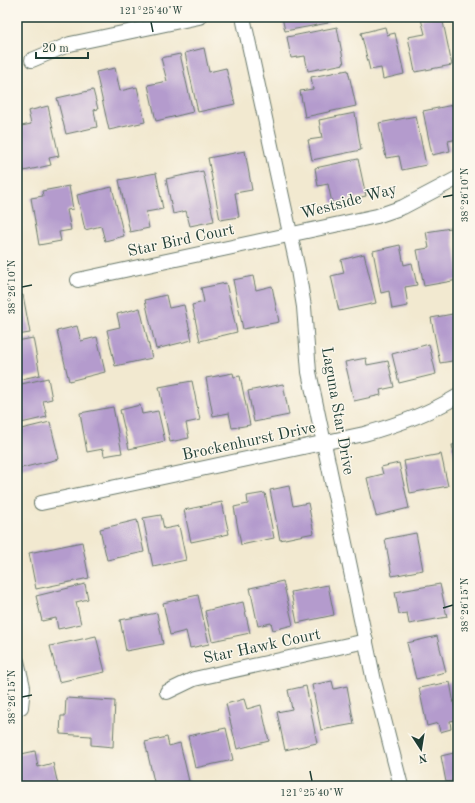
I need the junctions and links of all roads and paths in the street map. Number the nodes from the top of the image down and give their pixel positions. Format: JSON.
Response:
{"nodes":[{"id":1,"x":199,"y":17,"type":"edge"},
{"id":2,"x":243,"y":17,"type":"edge"},
{"id":3,"x":32,"y":60,"type":"dead end"},
{"id":4,"x":458,"y":178,"type":"edge"},
{"id":5,"x":291,"y":235,"type":"junction"},
{"id":6,"x":78,"y":280,"type":"dead end"},
{"id":7,"x":458,"y":396,"type":"edge"},
{"id":8,"x":324,"y":443,"type":"junction"},
{"id":9,"x":41,"y":503,"type":"dead end"},
{"id":10,"x":366,"y":641,"type":"junction"},
{"id":11,"x":17,"y":661,"type":"edge"},
{"id":12,"x":167,"y":692,"type":"dead end"},
{"id":13,"x":17,"y":709,"type":"edge"},
{"id":14,"x":401,"y":786,"type":"edge"}],
"edges":[{"from":1,"to":3,"type":"street"},
{"from":2,"to":5,"type":"street","name":"Laguna Star Drive"},
{"from":4,"to":5,"type":"street","name":"Westside Way"},
{"from":5,"to":6,"type":"street","name":"Star Bird Court"},
{"from":5,"to":8,"type":"street","name":"Laguna Star Drive"},
{"from":7,"to":8,"type":"street","name":"Brockenhurst Drive"},
{"from":8,"to":9,"type":"street","name":"Brockenhurst Drive"},
{"from":8,"to":10,"type":"street","name":"Laguna Star Drive"},
{"from":10,"to":12,"type":"street","name":"Star Hawk Court"},
{"from":10,"to":14,"type":"street","name":"Laguna Star Drive"},
{"from":11,"to":13,"type":"street"}]}
